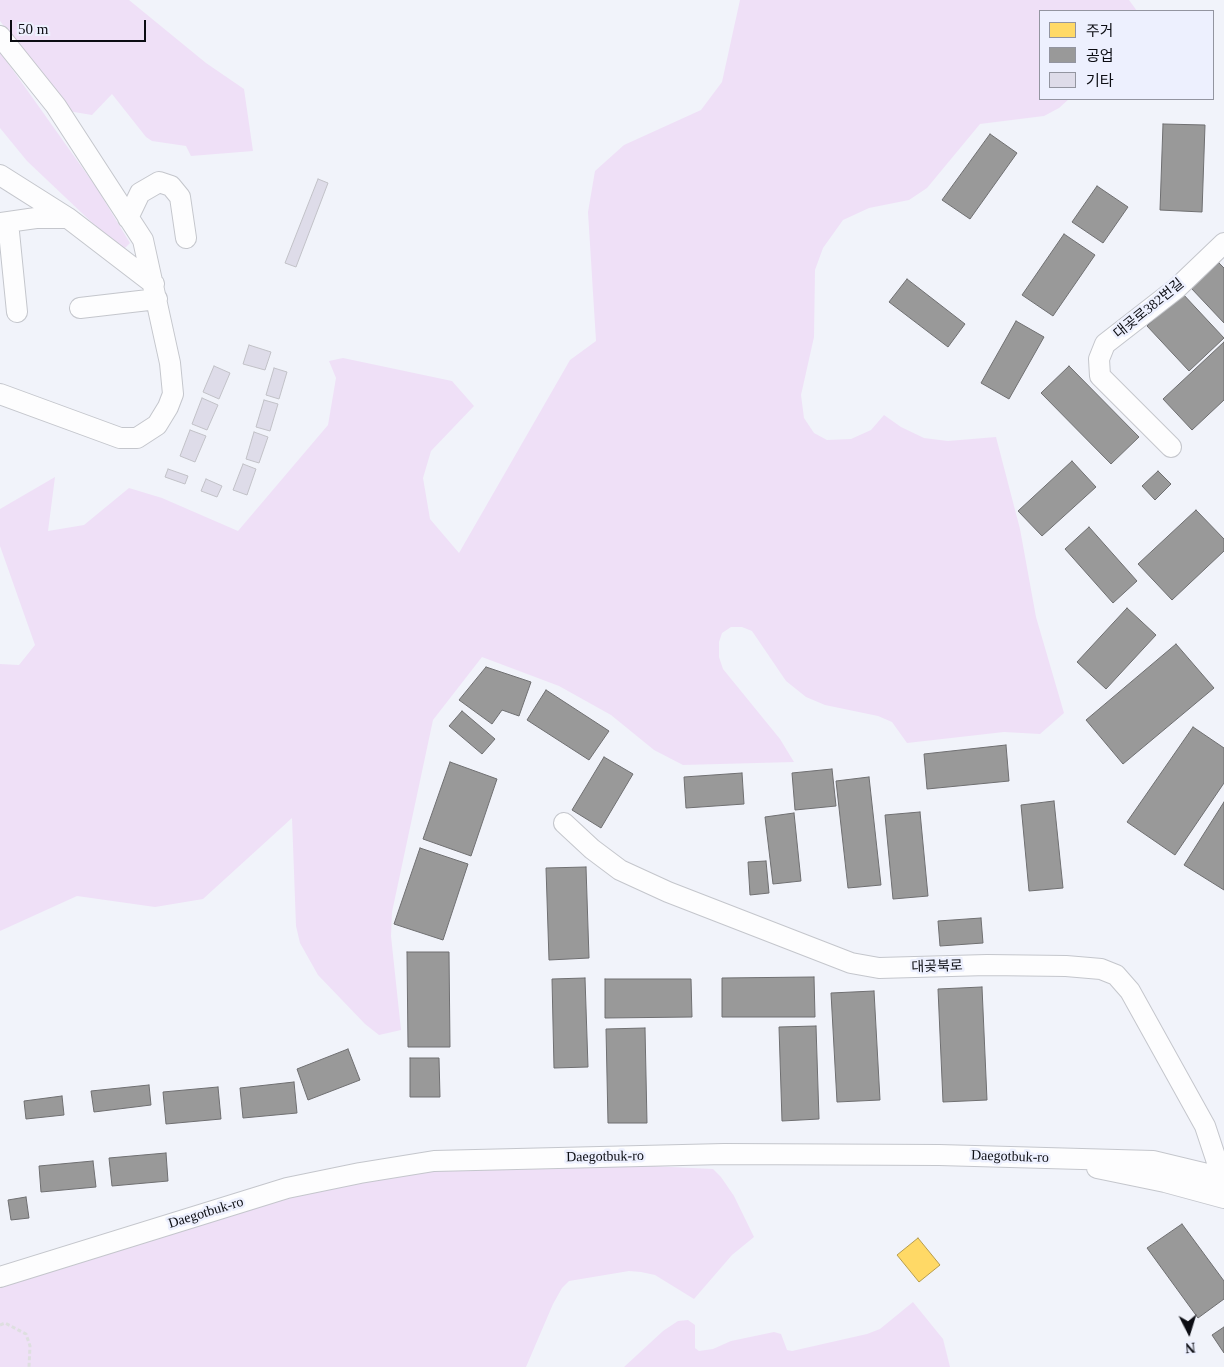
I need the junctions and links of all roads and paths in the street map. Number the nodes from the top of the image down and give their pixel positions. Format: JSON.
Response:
{"nodes":[{"id":1,"x":0,"y":36,"type":"edge"},
{"id":2,"x":0,"y":175,"type":"edge"},
{"id":3,"x":68,"y":218,"type":"junction"},
{"id":4,"x":128,"y":218,"type":"junction"},
{"id":5,"x":4,"y":223,"type":"edge"},
{"id":6,"x":186,"y":238,"type":"dead end"},
{"id":7,"x":1224,"y":243,"type":"edge"},
{"id":8,"x":156,"y":292,"type":"junction"},
{"id":9,"x":80,"y":308,"type":"dead end"},
{"id":10,"x":17,"y":312,"type":"dead end"},
{"id":11,"x":0,"y":394,"type":"edge"},
{"id":12,"x":1170,"y":447,"type":"dead end"},
{"id":13,"x":564,"y":823,"type":"dead end"},
{"id":14,"x":1080,"y":1159,"type":"junction"},
{"id":15,"x":1223,"y":1177,"type":"edge"},
{"id":16,"x":1224,"y":1198,"type":"edge"},
{"id":17,"x":0,"y":1277,"type":"edge"},
{"id":18,"x":0,"y":1325,"type":"edge"},
{"id":19,"x":29,"y":1367,"type":"edge"}],
"edges":[{"from":1,"to":4,"type":"street"},
{"from":2,"to":3,"type":"street"},
{"from":3,"to":5,"type":"street"},
{"from":3,"to":8,"type":"street"},
{"from":4,"to":6,"type":"street"},
{"from":4,"to":8,"type":"street"},
{"from":5,"to":10,"type":"street"},
{"from":7,"to":12,"type":"street","name":"대곶로382번길"},
{"from":8,"to":9,"type":"street"},
{"from":8,"to":11,"type":"street"},
{"from":13,"to":15,"type":"street","name":"대곶북로"},
{"from":14,"to":15,"type":"street","name":"Daegotbuk-ro"},
{"from":14,"to":16,"type":"street"},
{"from":14,"to":17,"type":"street","name":"Daegotbuk-ro"},
{"from":18,"to":19,"type":"path"}]}
